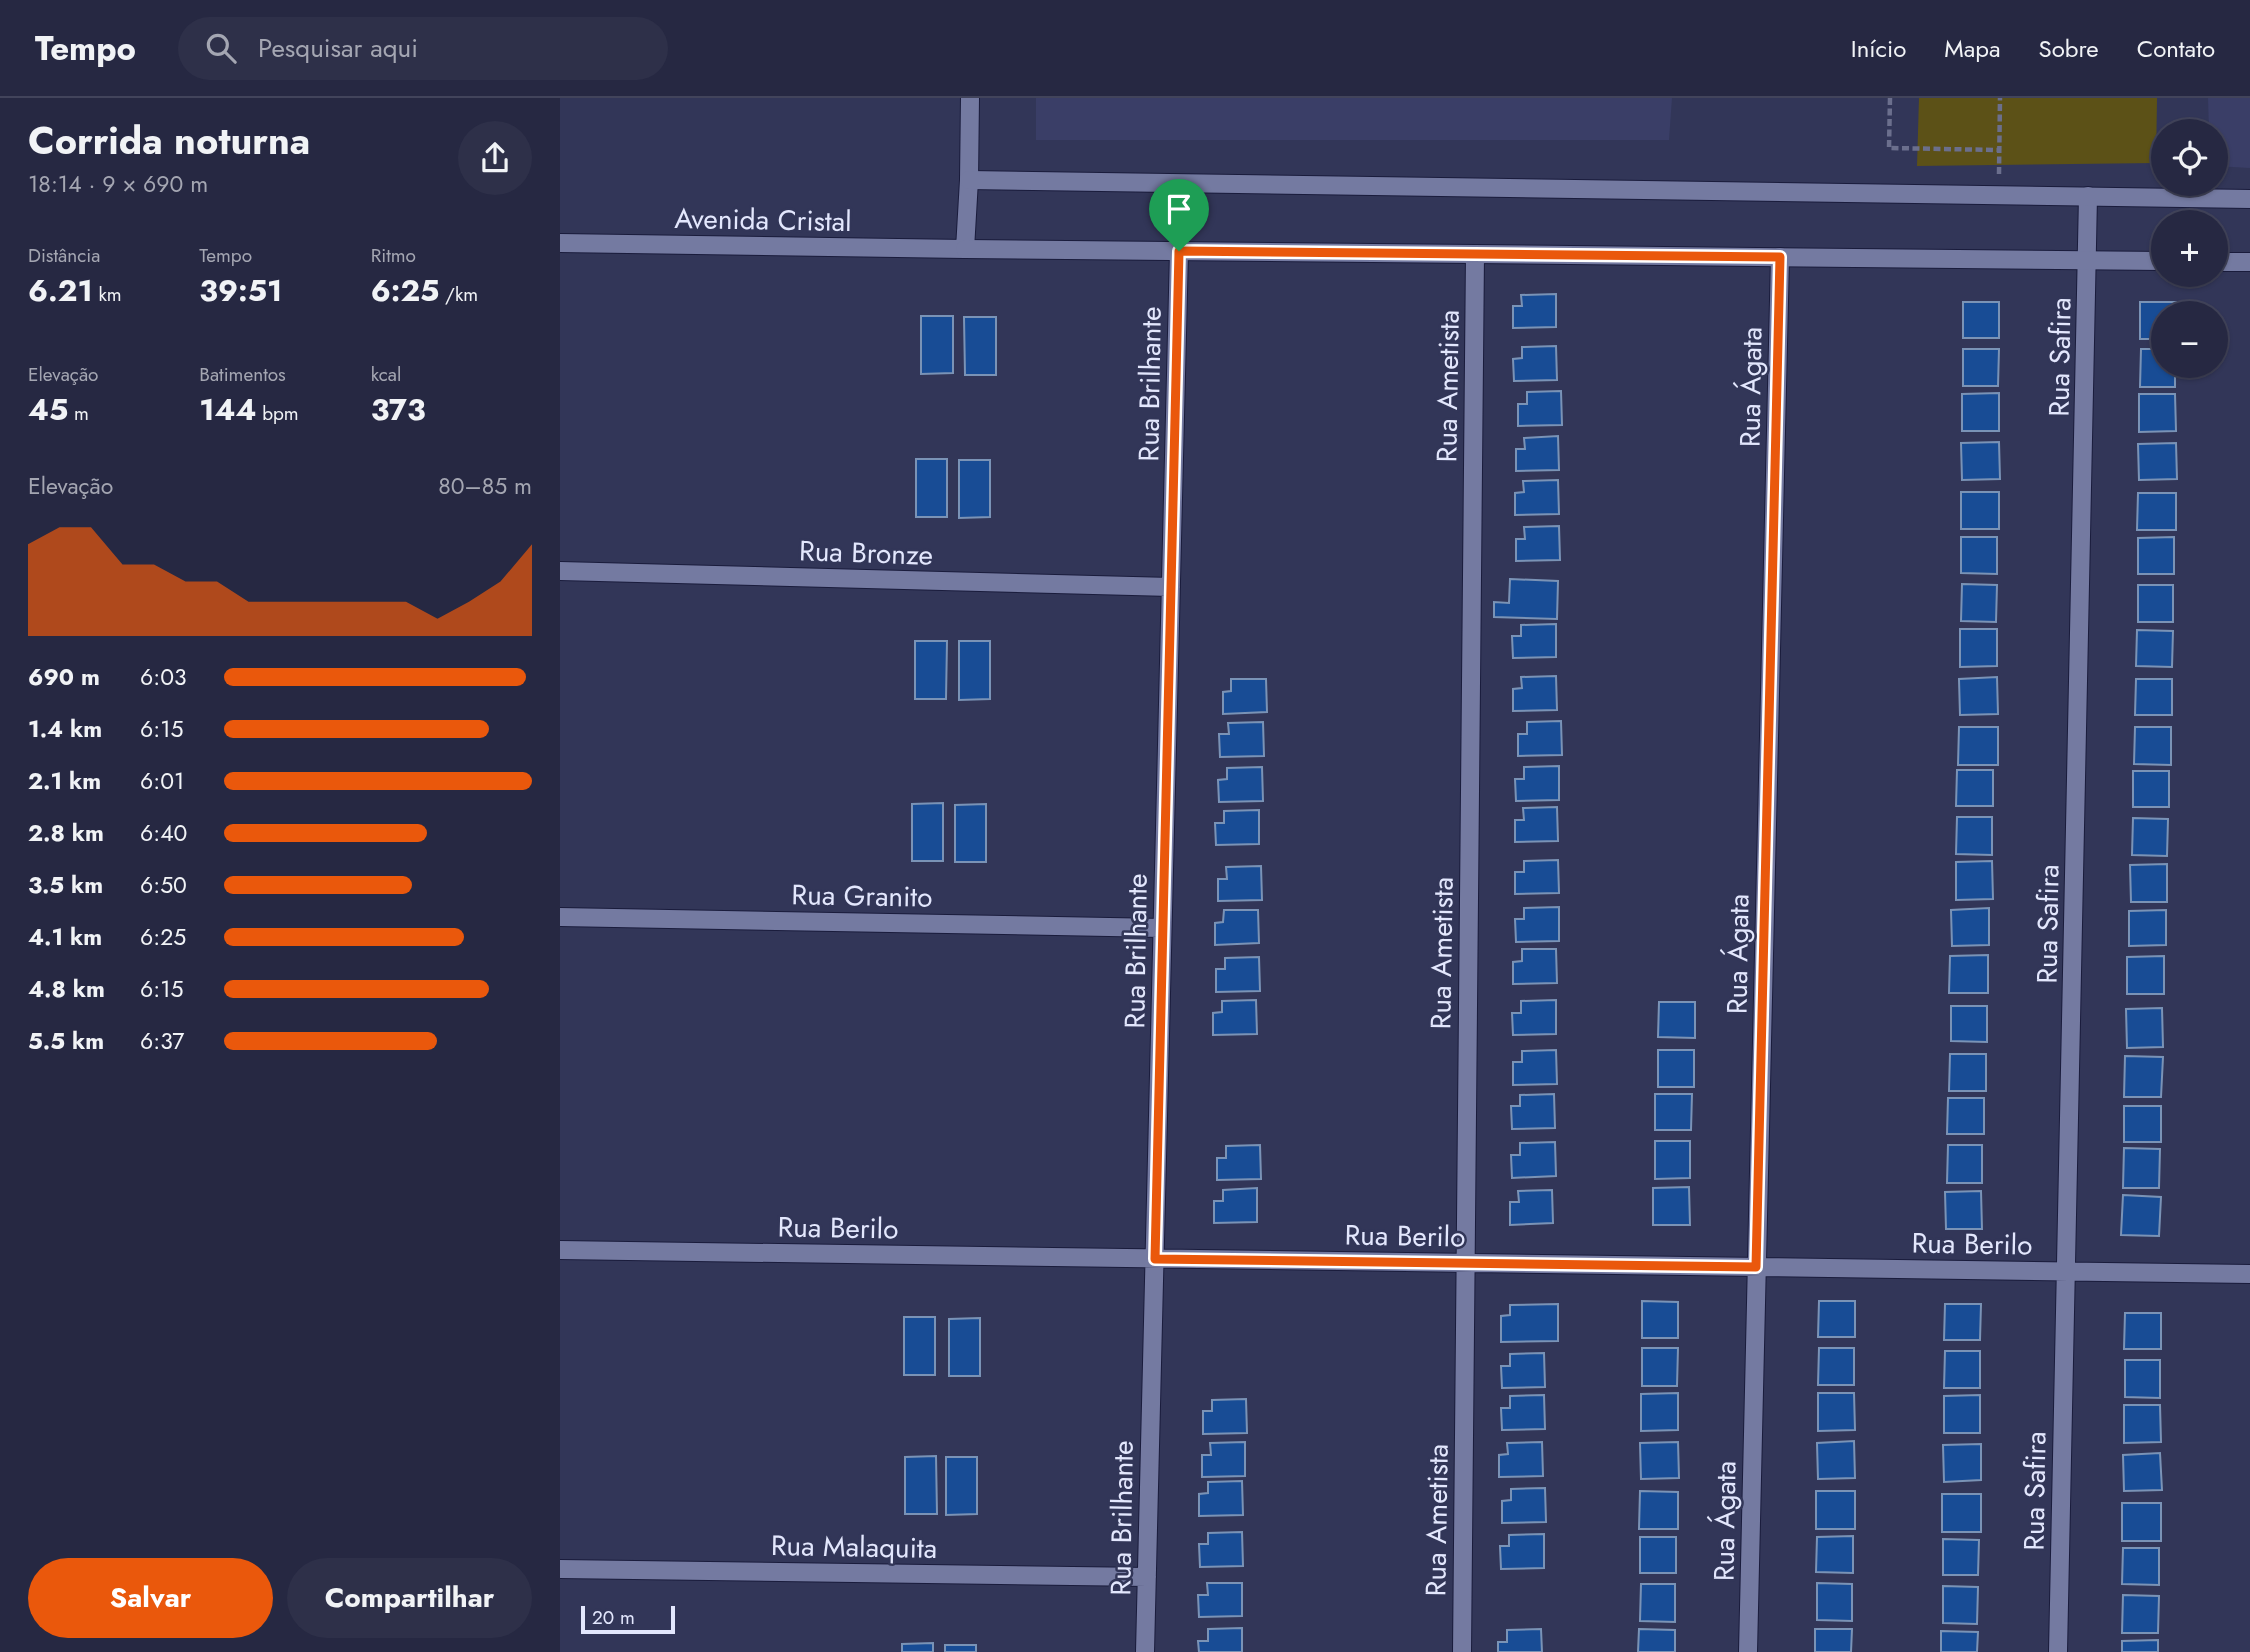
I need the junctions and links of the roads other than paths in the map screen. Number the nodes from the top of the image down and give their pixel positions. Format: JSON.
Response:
{"nodes":[{"id":1,"x":970,"y":98,"type":"edge"},
{"id":2,"x":969,"y":180,"type":"junction"},
{"id":3,"x":2088,"y":196,"type":"junction"},
{"id":4,"x":2250,"y":199,"type":"edge"},
{"id":5,"x":560,"y":243,"type":"edge"},
{"id":6,"x":965,"y":249,"type":"junction"},
{"id":7,"x":1179,"y":251,"type":"junction"},
{"id":8,"x":1475,"y":254,"type":"junction"},
{"id":9,"x":1780,"y":257,"type":"junction"},
{"id":10,"x":2089,"y":260,"type":"junction"},
{"id":11,"x":2151,"y":261,"type":"edge"},
{"id":12,"x":2228,"y":262,"type":"edge"},
{"id":13,"x":2250,"y":262,"type":"edge"},
{"id":14,"x":560,"y":571,"type":"edge"},
{"id":15,"x":1171,"y":587,"type":"junction"},
{"id":16,"x":560,"y":917,"type":"edge"},
{"id":17,"x":1163,"y":928,"type":"junction"},
{"id":18,"x":560,"y":1250,"type":"edge"},
{"id":19,"x":1155,"y":1259,"type":"junction"},
{"id":20,"x":1465,"y":1263,"type":"junction"},
{"id":21,"x":1756,"y":1267,"type":"junction"},
{"id":22,"x":2066,"y":1271,"type":"junction"},
{"id":23,"x":2250,"y":1274,"type":"edge"},
{"id":24,"x":560,"y":1569,"type":"edge"},
{"id":25,"x":1147,"y":1577,"type":"junction"},
{"id":26,"x":1145,"y":1652,"type":"edge"},
{"id":27,"x":1462,"y":1652,"type":"edge"},
{"id":28,"x":1748,"y":1652,"type":"edge"},
{"id":29,"x":2058,"y":1652,"type":"edge"}],
"edges":[{"from":1,"to":2,"type":"street"},
{"from":2,"to":3,"type":"street"},
{"from":2,"to":6,"type":"street"},
{"from":3,"to":4,"type":"street"},
{"from":3,"to":10,"type":"street","name":"Rua Safira"},
{"from":5,"to":6,"type":"street","name":"Avenida Cristal"},
{"from":6,"to":7,"type":"street","name":"Avenida Cristal"},
{"from":7,"to":8,"type":"street","name":"Avenida Cristal"},
{"from":7,"to":15,"type":"street","name":"Rua Brilhante"},
{"from":8,"to":9,"type":"street","name":"Avenida Cristal"},
{"from":8,"to":20,"type":"street","name":"Rua Ametista"},
{"from":9,"to":10,"type":"street","name":"Avenida Cristal"},
{"from":9,"to":21,"type":"street","name":"Rua Ágata"},
{"from":10,"to":11,"type":"street","name":"Avenida Cristal"},
{"from":10,"to":22,"type":"street","name":"Rua Safira"},
{"from":12,"to":13,"type":"street"},
{"from":14,"to":15,"type":"street","name":"Rua Bronze"},
{"from":15,"to":17,"type":"street","name":"Rua Brilhante"},
{"from":16,"to":17,"type":"street","name":"Rua Granito"},
{"from":17,"to":19,"type":"street","name":"Rua Brilhante"},
{"from":18,"to":19,"type":"street","name":"Rua Berilo"},
{"from":19,"to":20,"type":"street","name":"Rua Berilo"},
{"from":19,"to":25,"type":"street","name":"Rua Brilhante"},
{"from":20,"to":21,"type":"street","name":"Rua Berilo"},
{"from":20,"to":27,"type":"street","name":"Rua Ametista"},
{"from":21,"to":22,"type":"street","name":"Rua Berilo"},
{"from":21,"to":28,"type":"street","name":"Rua Ágata"},
{"from":22,"to":23,"type":"street","name":"Rua Berilo"},
{"from":22,"to":29,"type":"street","name":"Rua Safira"},
{"from":24,"to":25,"type":"street","name":"Rua Malaquita"},
{"from":25,"to":26,"type":"street","name":"Rua Brilhante"}]}
